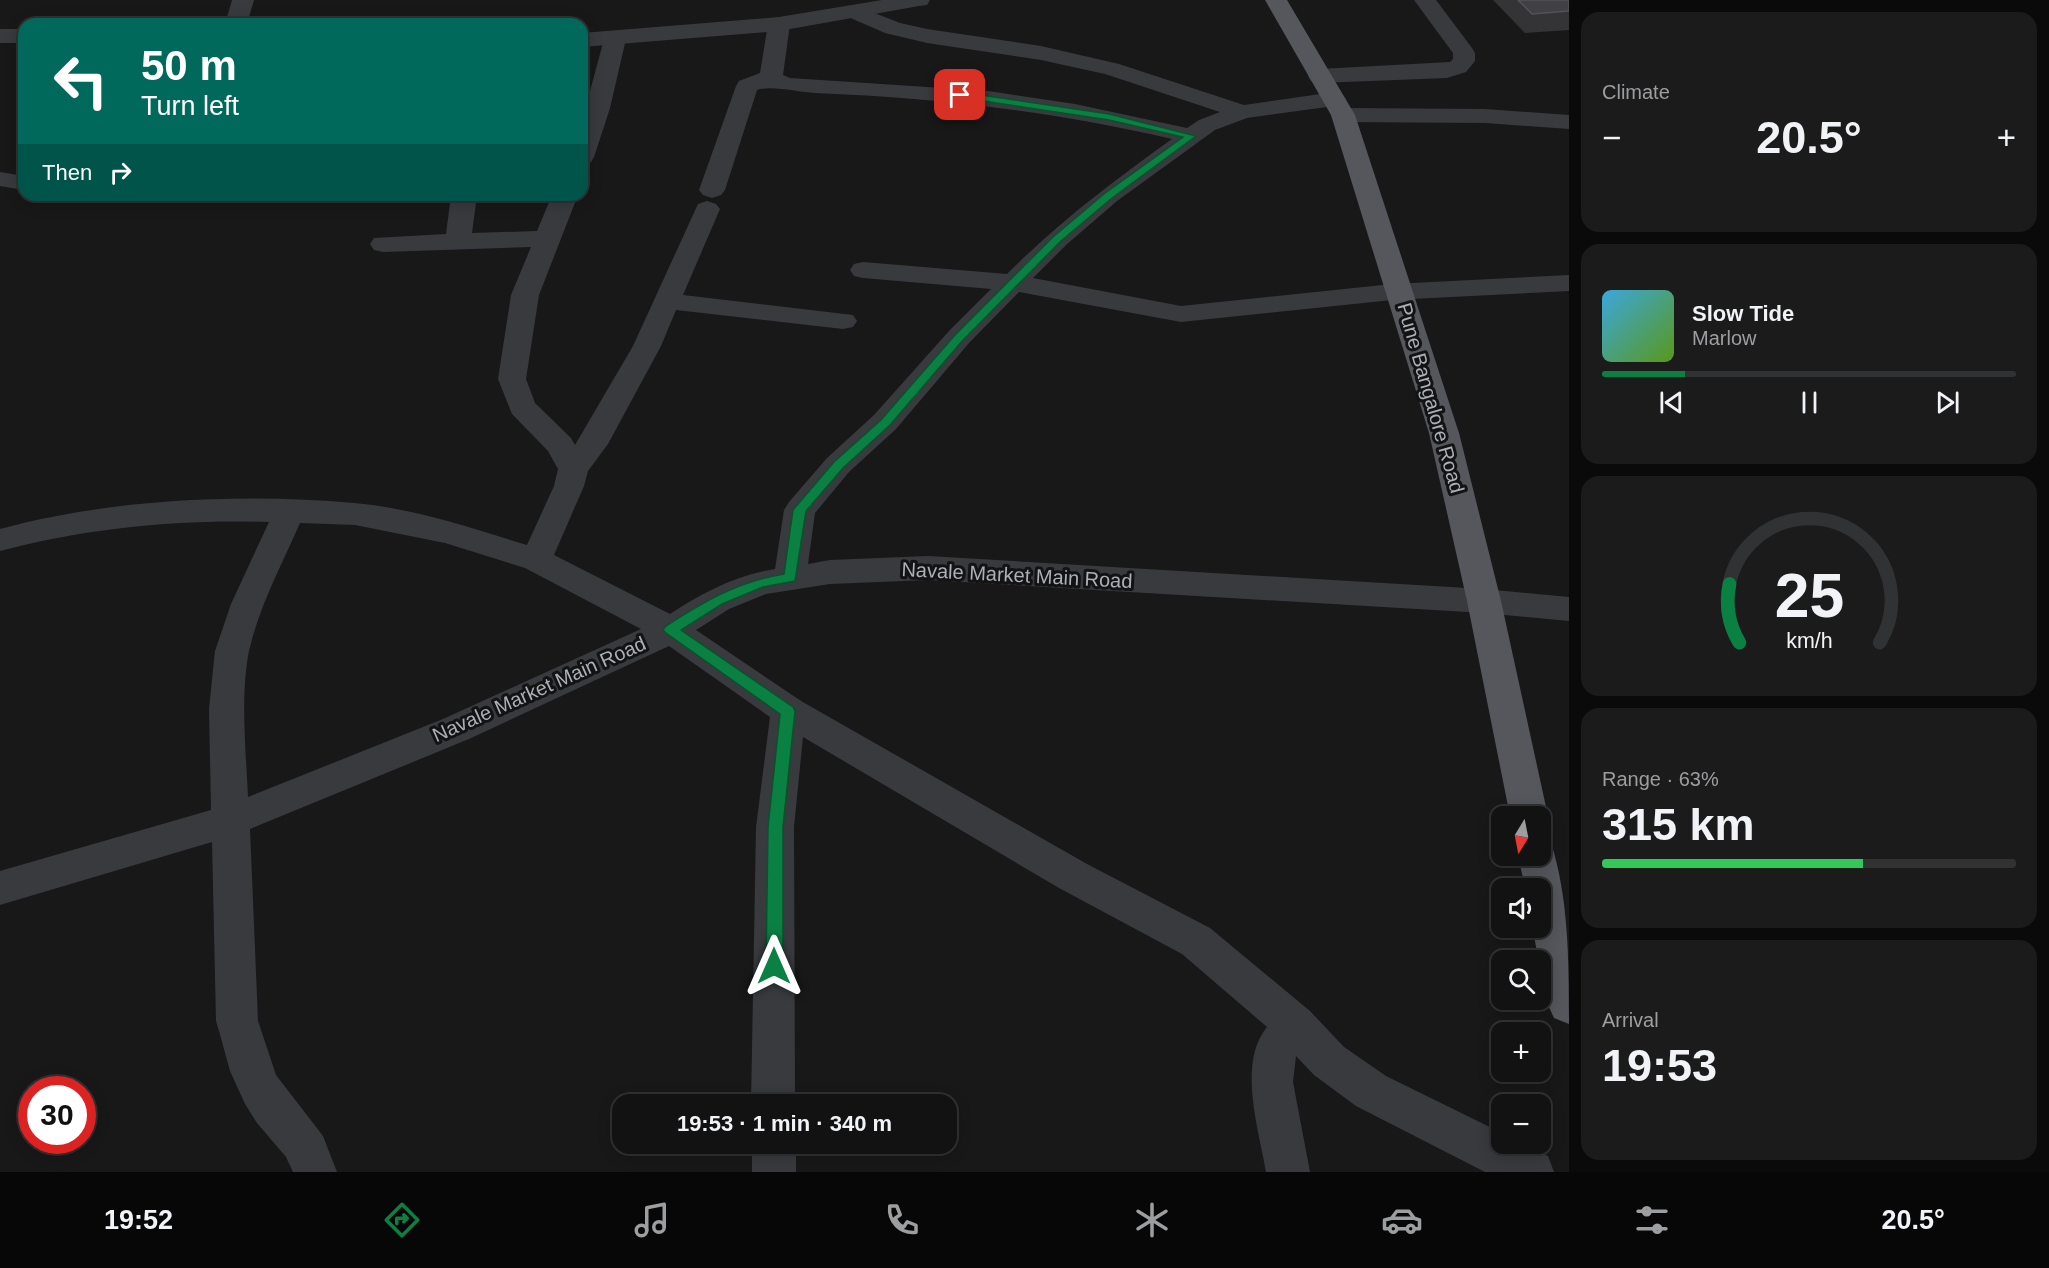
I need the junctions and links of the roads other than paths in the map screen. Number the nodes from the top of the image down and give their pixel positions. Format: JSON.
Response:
{"nodes":[{"id":1,"x":243,"y":0,"type":"edge"},
{"id":2,"x":919,"y":0,"type":"edge"},
{"id":3,"x":1276,"y":0,"type":"edge"},
{"id":4,"x":1425,"y":0,"type":"edge"},
{"id":5,"x":854,"y":11,"type":"junction"},
{"id":6,"x":238,"y":18,"type":"edge"},
{"id":7,"x":779,"y":24,"type":"junction"},
{"id":8,"x":0,"y":36,"type":"edge"},
{"id":9,"x":18,"y":36,"type":"edge"},
{"id":10,"x":615,"y":39,"type":"junction"},
{"id":11,"x":588,"y":40,"type":"edge"},
{"id":12,"x":771,"y":77,"type":"junction"},
{"id":13,"x":1332,"y":97,"type":"junction"},
{"id":14,"x":1243,"y":112,"type":"junction"},
{"id":15,"x":1569,"y":122,"type":"edge"},
{"id":16,"x":1191,"y":136,"type":"junction"},
{"id":17,"x":588,"y":139,"type":"edge"},
{"id":18,"x":0,"y":179,"type":"edge"},
{"id":19,"x":18,"y":182,"type":"edge"},
{"id":20,"x":463,"y":201,"type":"edge"},
{"id":21,"x":562,"y":201,"type":"edge"},
{"id":22,"x":546,"y":239,"type":"junction"},
{"id":23,"x":458,"y":242,"type":"junction"},
{"id":24,"x":383,"y":244,"type":"dead end"},
{"id":25,"x":862,"y":270,"type":"dead end"},
{"id":26,"x":1015,"y":283,"type":"junction"},
{"id":27,"x":1569,"y":283,"type":"edge"},
{"id":28,"x":1400,"y":293,"type":"junction"},
{"id":29,"x":667,"y":301,"type":"junction"},
{"id":30,"x":843,"y":321,"type":"dead end"},
{"id":31,"x":573,"y":469,"type":"junction"},
{"id":32,"x":289,"y":512,"type":"junction"},
{"id":33,"x":0,"y":540,"type":"edge"},
{"id":34,"x":536,"y":560,"type":"junction"},
{"id":35,"x":790,"y":578,"type":"junction"},
{"id":36,"x":1484,"y":601,"type":"junction"},
{"id":37,"x":1569,"y":609,"type":"edge"},
{"id":38,"x":670,"y":630,"type":"junction"},
{"id":39,"x":788,"y":711,"type":"junction"},
{"id":40,"x":1527,"y":806,"type":"edge"},
{"id":41,"x":232,"y":820,"type":"junction"},
{"id":42,"x":1540,"y":866,"type":"edge"},
{"id":43,"x":0,"y":888,"type":"edge"},
{"id":44,"x":1569,"y":1005,"type":"edge"},
{"id":45,"x":1295,"y":1025,"type":"junction"},
{"id":46,"x":773,"y":1094,"type":"edge"},
{"id":47,"x":774,"y":1154,"type":"edge"},
{"id":48,"x":315,"y":1172,"type":"edge"},
{"id":49,"x":774,"y":1172,"type":"edge"},
{"id":50,"x":1288,"y":1172,"type":"edge"},
{"id":51,"x":1532,"y":1172,"type":"edge"}],
"edges":[{"from":1,"to":6,"type":"street"},
{"from":2,"to":5,"type":"street"},
{"from":3,"to":13,"type":"main road","name":"Pune Bangalore Road"},
{"from":4,"to":13,"type":"street"},
{"from":5,"to":7,"type":"street"},
{"from":5,"to":14,"type":"street"},
{"from":7,"to":10,"type":"street"},
{"from":7,"to":12,"type":"street"},
{"from":8,"to":9,"type":"street"},
{"from":10,"to":11,"type":"street"},
{"from":10,"to":17,"type":"street"},
{"from":12,"to":16,"type":"street"},
{"from":12,"to":29,"type":"street"},
{"from":13,"to":14,"type":"street"},
{"from":13,"to":15,"type":"street"},
{"from":13,"to":28,"type":"main road","name":"Pune Bangalore Road"},
{"from":14,"to":16,"type":"street"},
{"from":16,"to":26,"type":"street"},
{"from":18,"to":19,"type":"street"},
{"from":20,"to":23,"type":"street"},
{"from":21,"to":22,"type":"street"},
{"from":22,"to":23,"type":"street"},
{"from":22,"to":31,"type":"street"},
{"from":23,"to":24,"type":"street"},
{"from":25,"to":26,"type":"street"},
{"from":26,"to":28,"type":"street"},
{"from":26,"to":35,"type":"street"},
{"from":27,"to":28,"type":"street"},
{"from":28,"to":36,"type":"main road","name":"Pune Bangalore Road"},
{"from":29,"to":30,"type":"street"},
{"from":29,"to":31,"type":"street"},
{"from":31,"to":34,"type":"street"},
{"from":32,"to":33,"type":"street"},
{"from":32,"to":34,"type":"street"},
{"from":32,"to":41,"type":"street"},
{"from":34,"to":38,"type":"street"},
{"from":35,"to":36,"type":"street","name":"Navale Market Main Road"},
{"from":35,"to":38,"type":"street","name":"Navale Market Main Road"},
{"from":36,"to":37,"type":"street","name":"Navale Market Main Road"},
{"from":36,"to":40,"type":"main road","name":"Pune Bangalore Road"},
{"from":38,"to":39,"type":"street"},
{"from":38,"to":41,"type":"street","name":"Navale Market Main Road"},
{"from":39,"to":45,"type":"street"},
{"from":39,"to":46,"type":"street"},
{"from":41,"to":43,"type":"street","name":"Navale Market Main Road"},
{"from":41,"to":48,"type":"street"},
{"from":42,"to":44,"type":"main road"},
{"from":45,"to":50,"type":"street"},
{"from":45,"to":51,"type":"street"},
{"from":47,"to":49,"type":"street"}]}
